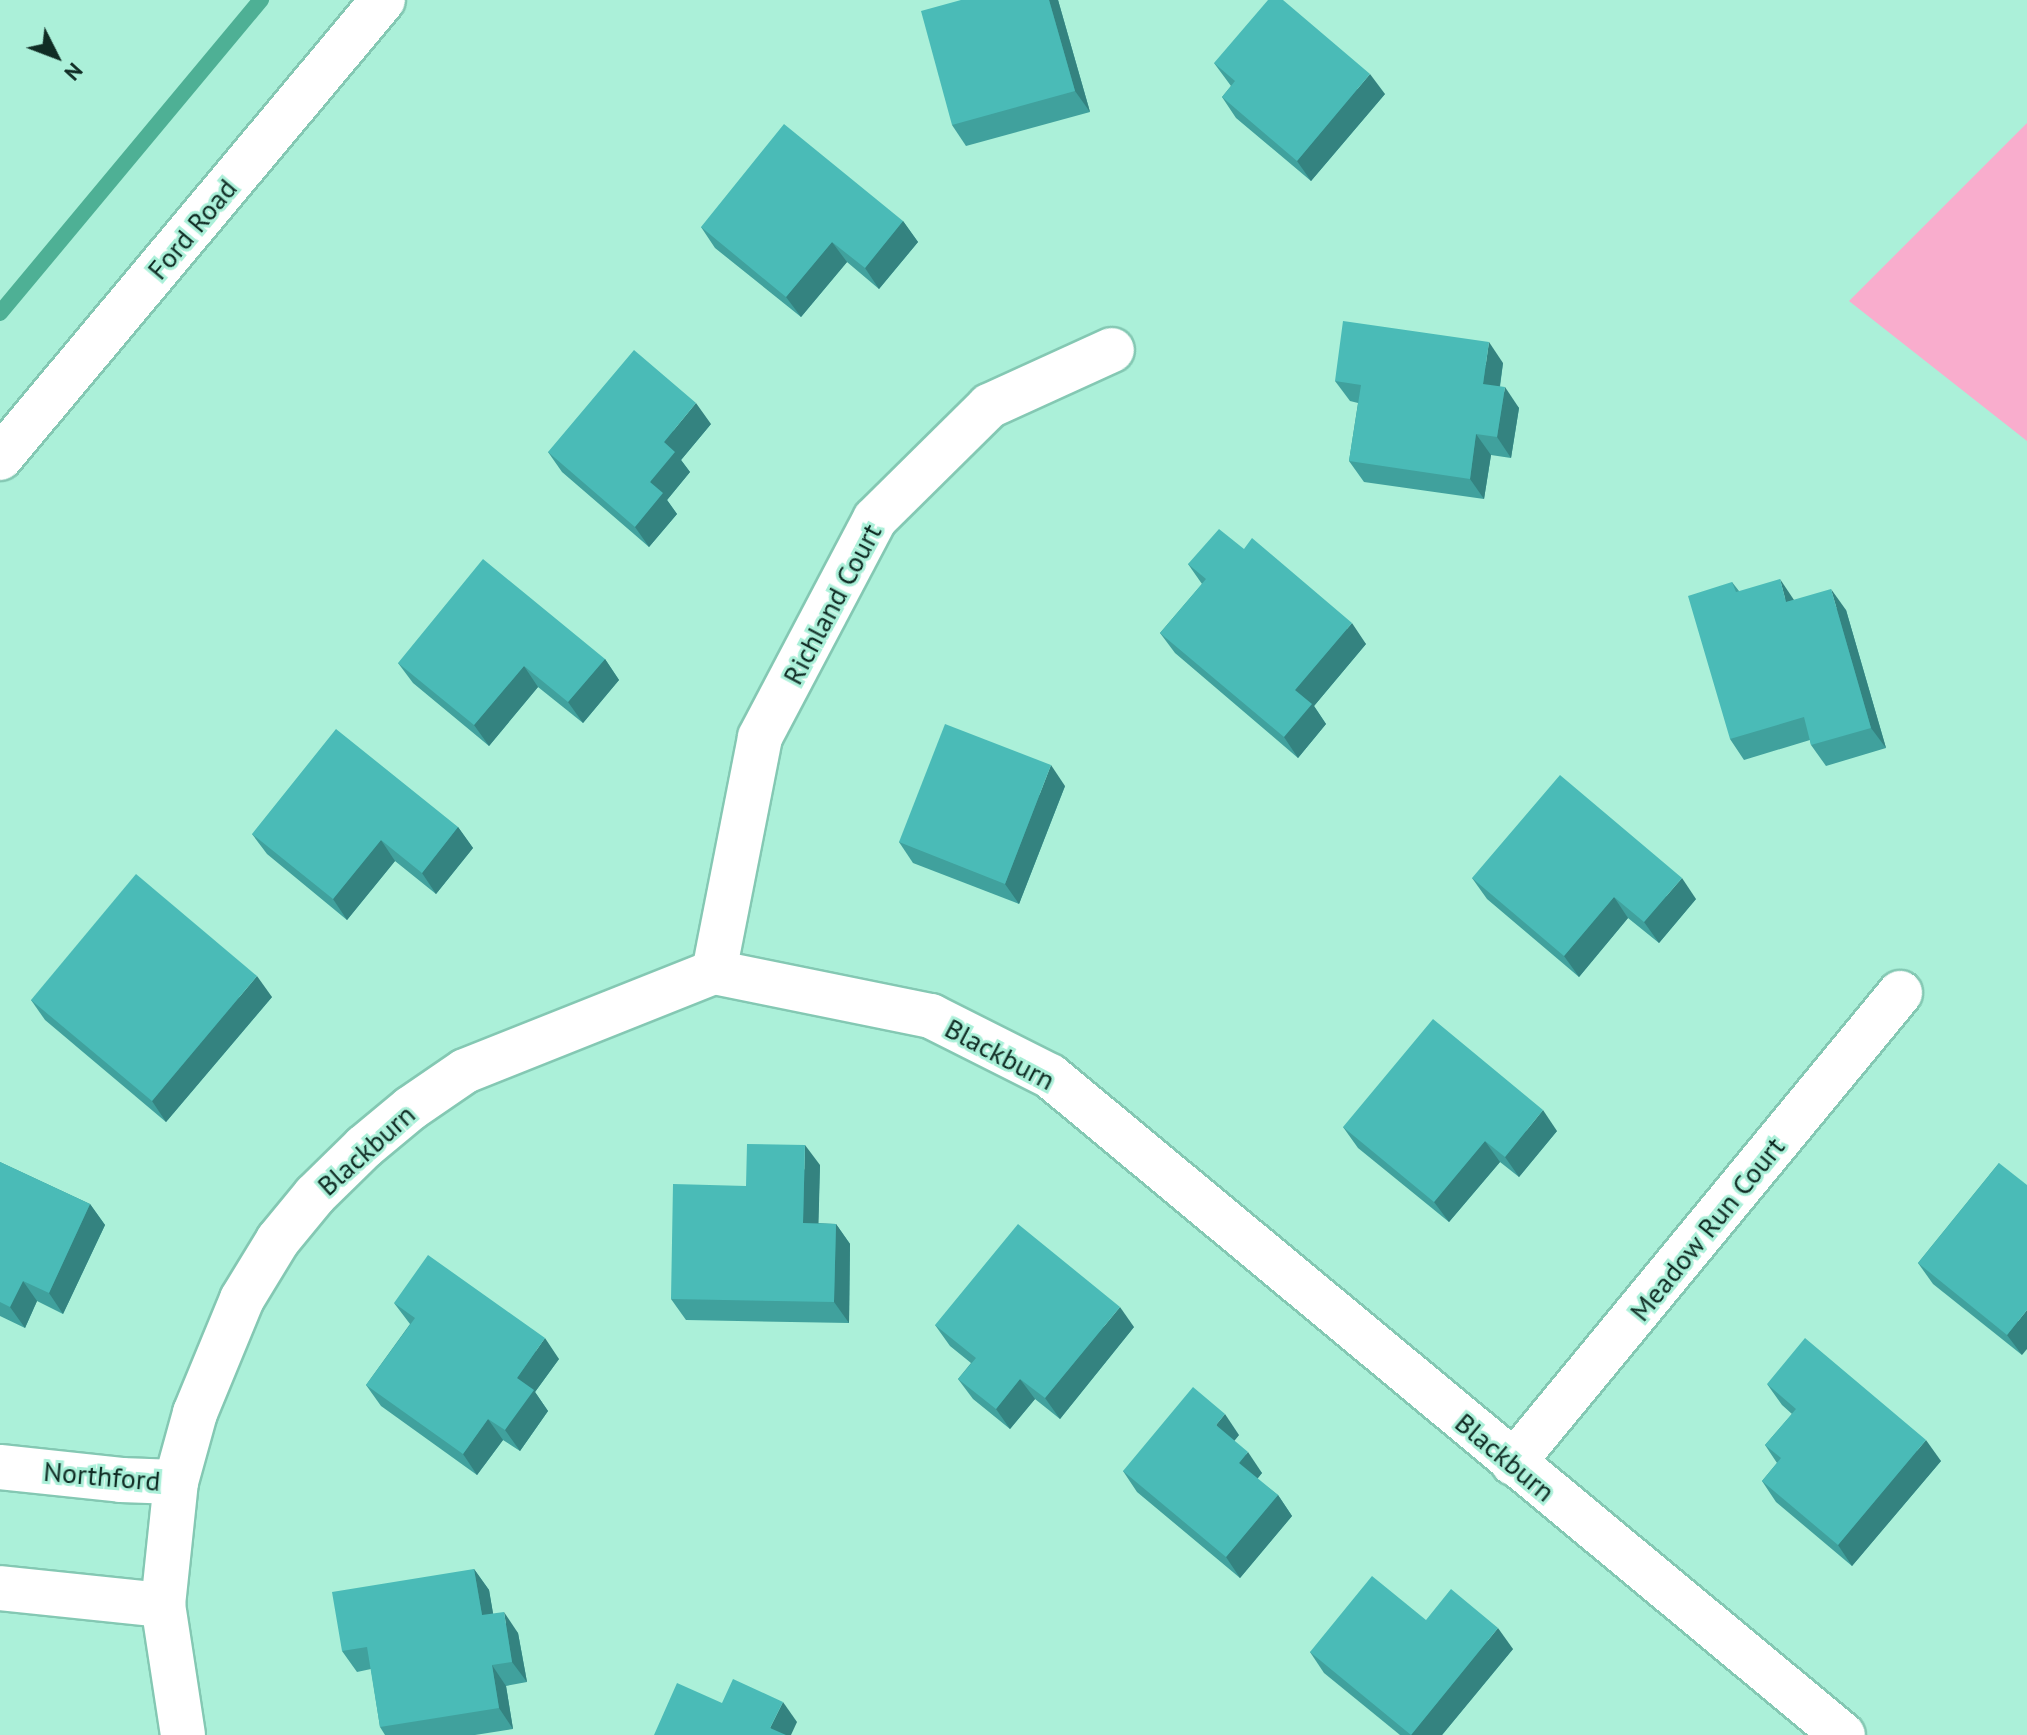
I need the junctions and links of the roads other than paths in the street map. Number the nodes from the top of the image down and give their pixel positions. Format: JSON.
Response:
{"nodes":[{"id":1,"x":383,"y":0,"type":"edge"},
{"id":2,"x":1112,"y":350,"type":"dead end"},
{"id":3,"x":0,"y":458,"type":"edge"},
{"id":4,"x":714,"y":972,"type":"junction"},
{"id":5,"x":1900,"y":993,"type":"dead end"},
{"id":6,"x":1513,"y":1463,"type":"junction"},
{"id":7,"x":0,"y":1467,"type":"edge"},
{"id":8,"x":176,"y":1482,"type":"junction"},
{"id":9,"x":0,"y":1588,"type":"edge"},
{"id":10,"x":163,"y":1605,"type":"junction"},
{"id":11,"x":183,"y":1735,"type":"edge"},
{"id":12,"x":1843,"y":1735,"type":"edge"}],
"edges":[{"from":1,"to":3,"type":"street","name":"Ford Road"},
{"from":2,"to":4,"type":"street","name":"Richland Court"},
{"from":4,"to":6,"type":"street","name":"Blackburn"},
{"from":4,"to":8,"type":"street","name":"Blackburn"},
{"from":5,"to":6,"type":"street","name":"Meadow Run Court"},
{"from":6,"to":12,"type":"street","name":"Blackburn"},
{"from":7,"to":8,"type":"street","name":"Northford"},
{"from":8,"to":10,"type":"street","name":"Northford"},
{"from":9,"to":10,"type":"street"},
{"from":10,"to":11,"type":"street","name":"Northford"}]}
